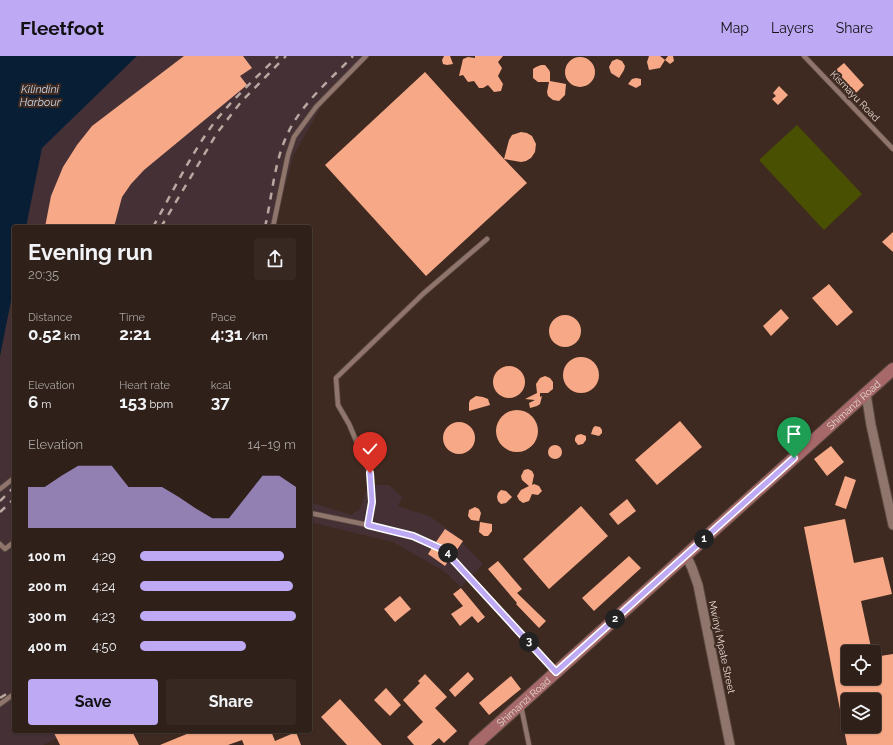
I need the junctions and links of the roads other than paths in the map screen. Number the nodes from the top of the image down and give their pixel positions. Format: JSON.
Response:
{"nodes":[{"id":1,"x":366,"y":56,"type":"edge"},
{"id":2,"x":804,"y":56,"type":"edge"},
{"id":3,"x":893,"y":149,"type":"edge"},
{"id":4,"x":273,"y":225,"type":"edge"},
{"id":5,"x":487,"y":240,"type":"dead end"},
{"id":6,"x":893,"y":369,"type":"edge"},
{"id":7,"x":866,"y":394,"type":"junction"},
{"id":8,"x":12,"y":480,"type":"edge"},
{"id":9,"x":0,"y":489,"type":"edge"},
{"id":10,"x":312,"y":513,"type":"edge"},
{"id":11,"x":368,"y":525,"type":"junction"},
{"id":12,"x":893,"y":525,"type":"edge"},
{"id":13,"x":0,"y":544,"type":"edge"},
{"id":14,"x":12,"y":544,"type":"edge"},
{"id":15,"x":686,"y":555,"type":"junction"},
{"id":16,"x":556,"y":672,"type":"junction"},
{"id":17,"x":12,"y":695,"type":"edge"},
{"id":18,"x":0,"y":704,"type":"edge"},
{"id":19,"x":521,"y":704,"type":"junction"},
{"id":20,"x":475,"y":745,"type":"edge"},
{"id":21,"x":529,"y":745,"type":"edge"},
{"id":22,"x":730,"y":745,"type":"edge"}],
"edges":[{"from":1,"to":4,"type":"lane"},
{"from":2,"to":3,"type":"lane","name":"Kismayu Road"},
{"from":5,"to":11,"type":"lane"},
{"from":6,"to":7,"type":"main road","name":"Shimanzi Road"},
{"from":7,"to":12,"type":"street"},
{"from":7,"to":15,"type":"main road","name":"Shimanzi Road"},
{"from":8,"to":9,"type":"lane"},
{"from":10,"to":11,"type":"lane"},
{"from":11,"to":16,"type":"lane"},
{"from":13,"to":14,"type":"lane"},
{"from":15,"to":16,"type":"main road","name":"Shimanzi Road"},
{"from":15,"to":22,"type":"street","name":"Mwinyi Mpate Street"},
{"from":16,"to":19,"type":"main road","name":"Shimanzi Road"},
{"from":17,"to":18,"type":"lane"},
{"from":19,"to":20,"type":"main road","name":"Shimanzi Road"},
{"from":19,"to":21,"type":"lane"}]}
